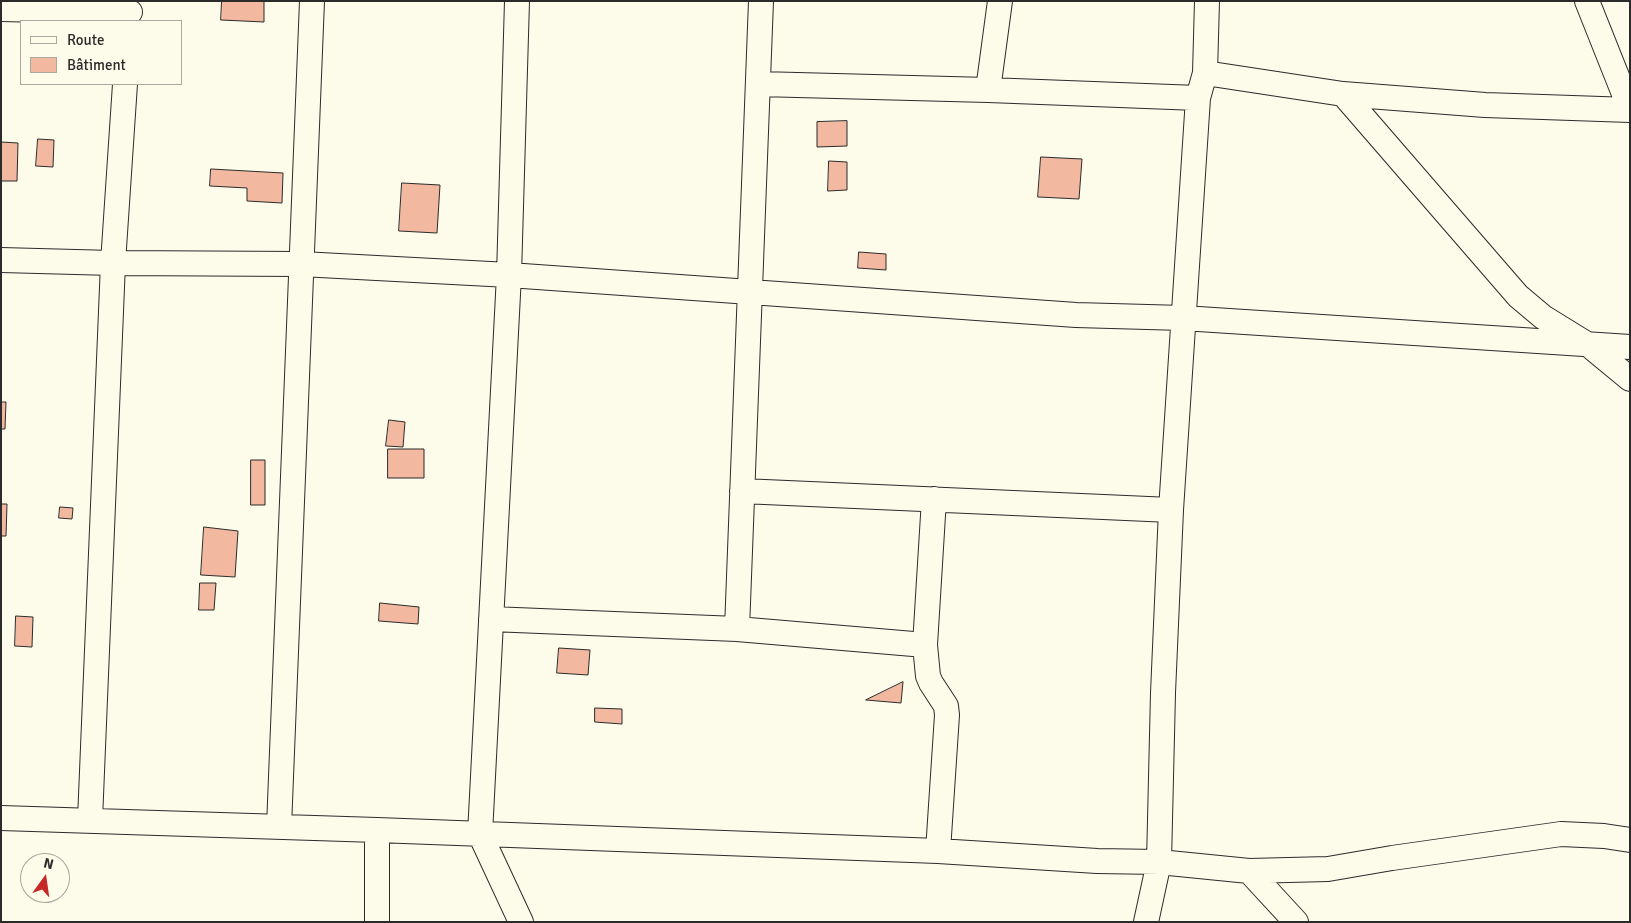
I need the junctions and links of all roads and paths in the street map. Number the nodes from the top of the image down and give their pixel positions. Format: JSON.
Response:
{"nodes":[{"id":1,"x":312,"y":1,"type":"edge"},
{"id":2,"x":516,"y":1,"type":"edge"},
{"id":3,"x":762,"y":1,"type":"edge"},
{"id":4,"x":1000,"y":1,"type":"edge"},
{"id":5,"x":1207,"y":1,"type":"edge"},
{"id":6,"x":1587,"y":1,"type":"edge"},
{"id":7,"x":1,"y":9,"type":"edge"},
{"id":8,"x":130,"y":11,"type":"edge"},
{"id":9,"x":1205,"y":73,"type":"junction"},
{"id":10,"x":759,"y":84,"type":"junction"},
{"id":11,"x":125,"y":85,"type":"edge"},
{"id":12,"x":988,"y":90,"type":"junction"},
{"id":13,"x":1343,"y":94,"type":"junction"},
{"id":14,"x":1198,"y":98,"type":"junction"},
{"id":15,"x":1630,"y":110,"type":"edge"},
{"id":16,"x":1,"y":260,"type":"edge"},
{"id":17,"x":113,"y":263,"type":"junction"},
{"id":18,"x":301,"y":264,"type":"junction"},
{"id":19,"x":509,"y":275,"type":"junction"},
{"id":20,"x":750,"y":291,"type":"junction"},
{"id":21,"x":1183,"y":318,"type":"junction"},
{"id":22,"x":1590,"y":346,"type":"junction"},
{"id":23,"x":1630,"y":347,"type":"edge"},
{"id":24,"x":1630,"y":379,"type":"edge"},
{"id":25,"x":742,"y":491,"type":"junction"},
{"id":26,"x":934,"y":500,"type":"junction"},
{"id":27,"x":1171,"y":510,"type":"junction"},
{"id":28,"x":491,"y":619,"type":"junction"},
{"id":29,"x":737,"y":630,"type":"junction"},
{"id":30,"x":925,"y":645,"type":"junction"},
{"id":31,"x":1,"y":818,"type":"edge"},
{"id":32,"x":90,"y":820,"type":"junction"},
{"id":33,"x":279,"y":827,"type":"junction"},
{"id":34,"x":377,"y":830,"type":"junction"},
{"id":35,"x":480,"y":834,"type":"junction"},
{"id":36,"x":1630,"y":840,"type":"edge"},
{"id":37,"x":938,"y":851,"type":"junction"},
{"id":38,"x":1159,"y":862,"type":"junction"},
{"id":39,"x":1249,"y":871,"type":"junction"},
{"id":40,"x":377,"y":922,"type":"edge"},
{"id":41,"x":521,"y":922,"type":"edge"},
{"id":42,"x":1146,"y":922,"type":"edge"},
{"id":43,"x":1296,"y":922,"type":"edge"}],
"edges":[{"from":1,"to":18,"type":"street"},
{"from":2,"to":19,"type":"street"},
{"from":3,"to":10,"type":"street"},
{"from":4,"to":12,"type":"street"},
{"from":5,"to":9,"type":"street"},
{"from":6,"to":15,"type":"street"},
{"from":7,"to":8,"type":"street"},
{"from":9,"to":13,"type":"street"},
{"from":9,"to":14,"type":"street"},
{"from":10,"to":12,"type":"street"},
{"from":10,"to":20,"type":"street"},
{"from":11,"to":17,"type":"street"},
{"from":12,"to":14,"type":"street"},
{"from":13,"to":15,"type":"street"},
{"from":13,"to":22,"type":"street"},
{"from":14,"to":21,"type":"street"},
{"from":16,"to":17,"type":"street"},
{"from":17,"to":18,"type":"street"},
{"from":17,"to":32,"type":"street"},
{"from":18,"to":19,"type":"street"},
{"from":18,"to":33,"type":"street"},
{"from":19,"to":20,"type":"street"},
{"from":19,"to":28,"type":"street"},
{"from":20,"to":21,"type":"street"},
{"from":20,"to":25,"type":"street"},
{"from":21,"to":22,"type":"street"},
{"from":21,"to":27,"type":"street"},
{"from":22,"to":23,"type":"street"},
{"from":22,"to":24,"type":"street"},
{"from":25,"to":26,"type":"street"},
{"from":25,"to":29,"type":"street"},
{"from":26,"to":27,"type":"street"},
{"from":26,"to":30,"type":"street"},
{"from":27,"to":38,"type":"street"},
{"from":28,"to":29,"type":"street"},
{"from":28,"to":35,"type":"street"},
{"from":29,"to":30,"type":"street"},
{"from":30,"to":37,"type":"street"},
{"from":31,"to":32,"type":"street"},
{"from":32,"to":33,"type":"street"},
{"from":33,"to":34,"type":"street"},
{"from":34,"to":35,"type":"street"},
{"from":34,"to":40,"type":"street"},
{"from":35,"to":37,"type":"street"},
{"from":35,"to":41,"type":"street"},
{"from":36,"to":39,"type":"street"},
{"from":37,"to":38,"type":"street"},
{"from":38,"to":39,"type":"street"},
{"from":38,"to":42,"type":"street"},
{"from":39,"to":43,"type":"street"}]}
